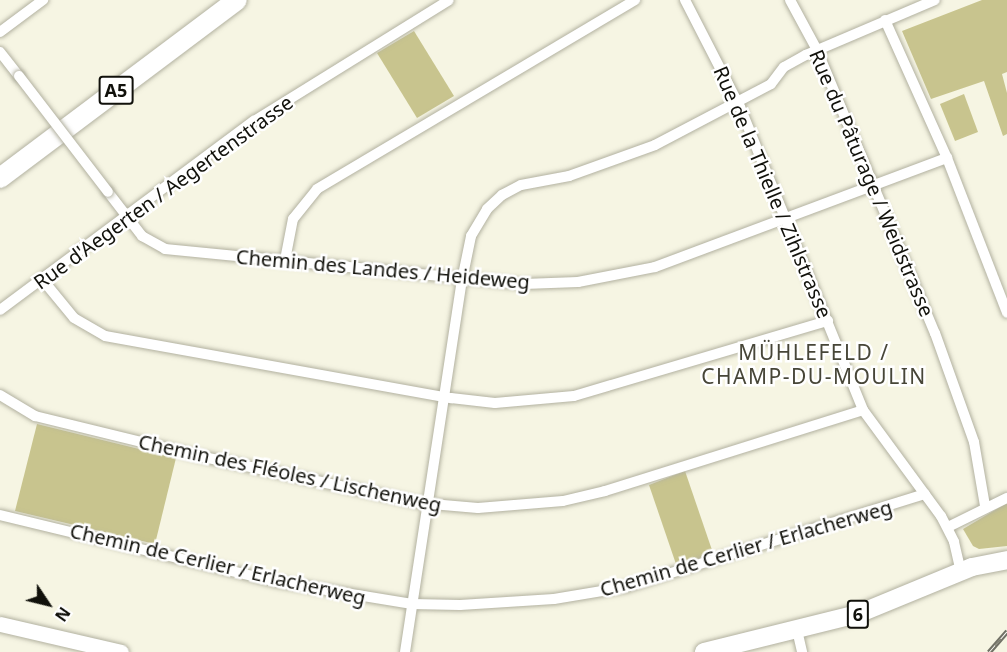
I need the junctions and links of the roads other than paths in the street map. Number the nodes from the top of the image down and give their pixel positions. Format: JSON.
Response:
{"nodes":[{"id":1,"x":43,"y":0,"type":"edge"},
{"id":2,"x":237,"y":0,"type":"edge"},
{"id":3,"x":449,"y":0,"type":"edge"},
{"id":4,"x":635,"y":0,"type":"edge"},
{"id":5,"x":684,"y":0,"type":"edge"},
{"id":6,"x":790,"y":0,"type":"edge"},
{"id":7,"x":935,"y":0,"type":"edge"},
{"id":8,"x":885,"y":20,"type":"junction"},
{"id":9,"x":0,"y":32,"type":"edge"},
{"id":10,"x":817,"y":50,"type":"junction"},
{"id":11,"x":0,"y":52,"type":"edge"},
{"id":12,"x":737,"y":101,"type":"junction"},
{"id":13,"x":947,"y":158,"type":"junction"},
{"id":14,"x":0,"y":178,"type":"edge"},
{"id":15,"x":874,"y":186,"type":"junction"},
{"id":16,"x":126,"y":216,"type":"junction"},
{"id":17,"x":787,"y":218,"type":"junction"},
{"id":18,"x":285,"y":260,"type":"junction"},
{"id":19,"x":42,"y":279,"type":"junction"},
{"id":20,"x":462,"y":280,"type":"junction"},
{"id":21,"x":0,"y":310,"type":"edge"},
{"id":22,"x":1007,"y":314,"type":"edge"},
{"id":23,"x":828,"y":321,"type":"junction"},
{"id":24,"x":0,"y":395,"type":"edge"},
{"id":25,"x":445,"y":397,"type":"junction"},
{"id":26,"x":863,"y":410,"type":"junction"},
{"id":27,"x":926,"y":494,"type":"junction"},
{"id":28,"x":1007,"y":498,"type":"edge"},
{"id":29,"x":427,"y":504,"type":"junction"},
{"id":30,"x":985,"y":506,"type":"junction"},
{"id":31,"x":0,"y":515,"type":"edge"},
{"id":32,"x":948,"y":527,"type":"junction"},
{"id":33,"x":1007,"y":560,"type":"edge"},
{"id":34,"x":961,"y":572,"type":"junction"},
{"id":35,"x":412,"y":604,"type":"junction"},
{"id":36,"x":0,"y":624,"type":"edge"},
{"id":37,"x":797,"y":630,"type":"junction"},
{"id":38,"x":121,"y":652,"type":"edge"},
{"id":39,"x":405,"y":652,"type":"edge"},
{"id":40,"x":704,"y":652,"type":"edge"},
{"id":41,"x":802,"y":652,"type":"edge"}],
"edges":[{"from":1,"to":9,"type":"street"},
{"from":2,"to":14,"type":"highway","number":"A5"},
{"from":3,"to":16,"type":"street","name":"Rue d'Aegerten / Aegertenstrasse"},
{"from":4,"to":18,"type":"street"},
{"from":5,"to":12,"type":"street","name":"Rue de la Thielle / Zihlstrasse"},
{"from":6,"to":10,"type":"street","name":"Rue du Pâturage / Weidstrasse"},
{"from":7,"to":8,"type":"street"},
{"from":8,"to":10,"type":"street"},
{"from":8,"to":13,"type":"street"},
{"from":10,"to":12,"type":"street"},
{"from":10,"to":15,"type":"street","name":"Rue du Pâturage / Weidstrasse"},
{"from":11,"to":16,"type":"street","name":"Chemin des Landes / Heideweg","bridge":true},
{"from":12,"to":17,"type":"street","name":"Rue de la Thielle / Zihlstrasse"},
{"from":12,"to":20,"type":"street"},
{"from":13,"to":15,"type":"street","name":"Chemin des Landes / Heideweg"},
{"from":13,"to":22,"type":"street"},
{"from":15,"to":17,"type":"street","name":"Chemin des Landes / Heideweg"},
{"from":15,"to":30,"type":"street","name":"Rue du Pâturage / Weidstrasse"},
{"from":16,"to":18,"type":"street","name":"Chemin des Landes / Heideweg"},
{"from":16,"to":19,"type":"street","name":"Rue d'Aegerten / Aegertenstrasse"},
{"from":17,"to":20,"type":"street","name":"Chemin des Landes / Heideweg"},
{"from":17,"to":23,"type":"street","name":"Rue de la Thielle / Zihlstrasse"},
{"from":18,"to":20,"type":"street","name":"Chemin des Landes / Heideweg"},
{"from":19,"to":21,"type":"street","name":"Rue d'Aegerten / Aegertenstrasse"},
{"from":19,"to":25,"type":"street"},
{"from":20,"to":25,"type":"street"},
{"from":23,"to":25,"type":"street"},
{"from":23,"to":26,"type":"street","name":"Rue de la Thielle / Zihlstrasse"},
{"from":24,"to":29,"type":"street","name":"Chemin des Fléoles / Lischenweg"},
{"from":25,"to":29,"type":"street"},
{"from":26,"to":27,"type":"street","name":"Rue de la Thielle / Zihlstrasse"},
{"from":26,"to":29,"type":"street","name":"Chemin des Fléoles / Lischenweg"},
{"from":27,"to":32,"type":"street","name":"Rue de la Thielle / Zihlstrasse"},
{"from":27,"to":35,"type":"street","name":"Chemin de Cerlier / Erlacherweg"},
{"from":28,"to":30,"type":"street"},
{"from":29,"to":35,"type":"street"},
{"from":30,"to":32,"type":"street"},
{"from":31,"to":35,"type":"street","name":"Chemin de Cerlier / Erlacherweg"},
{"from":32,"to":34,"type":"street","name":"Rue de la Thielle / Zihlstrasse"},
{"from":33,"to":34,"type":"main road","number":"6"},
{"from":34,"to":37,"type":"main road","number":"6"},
{"from":35,"to":39,"type":"street"},
{"from":36,"to":38,"type":"main road"},
{"from":37,"to":40,"type":"main road","number":"6"},
{"from":37,"to":41,"type":"street"}]}
